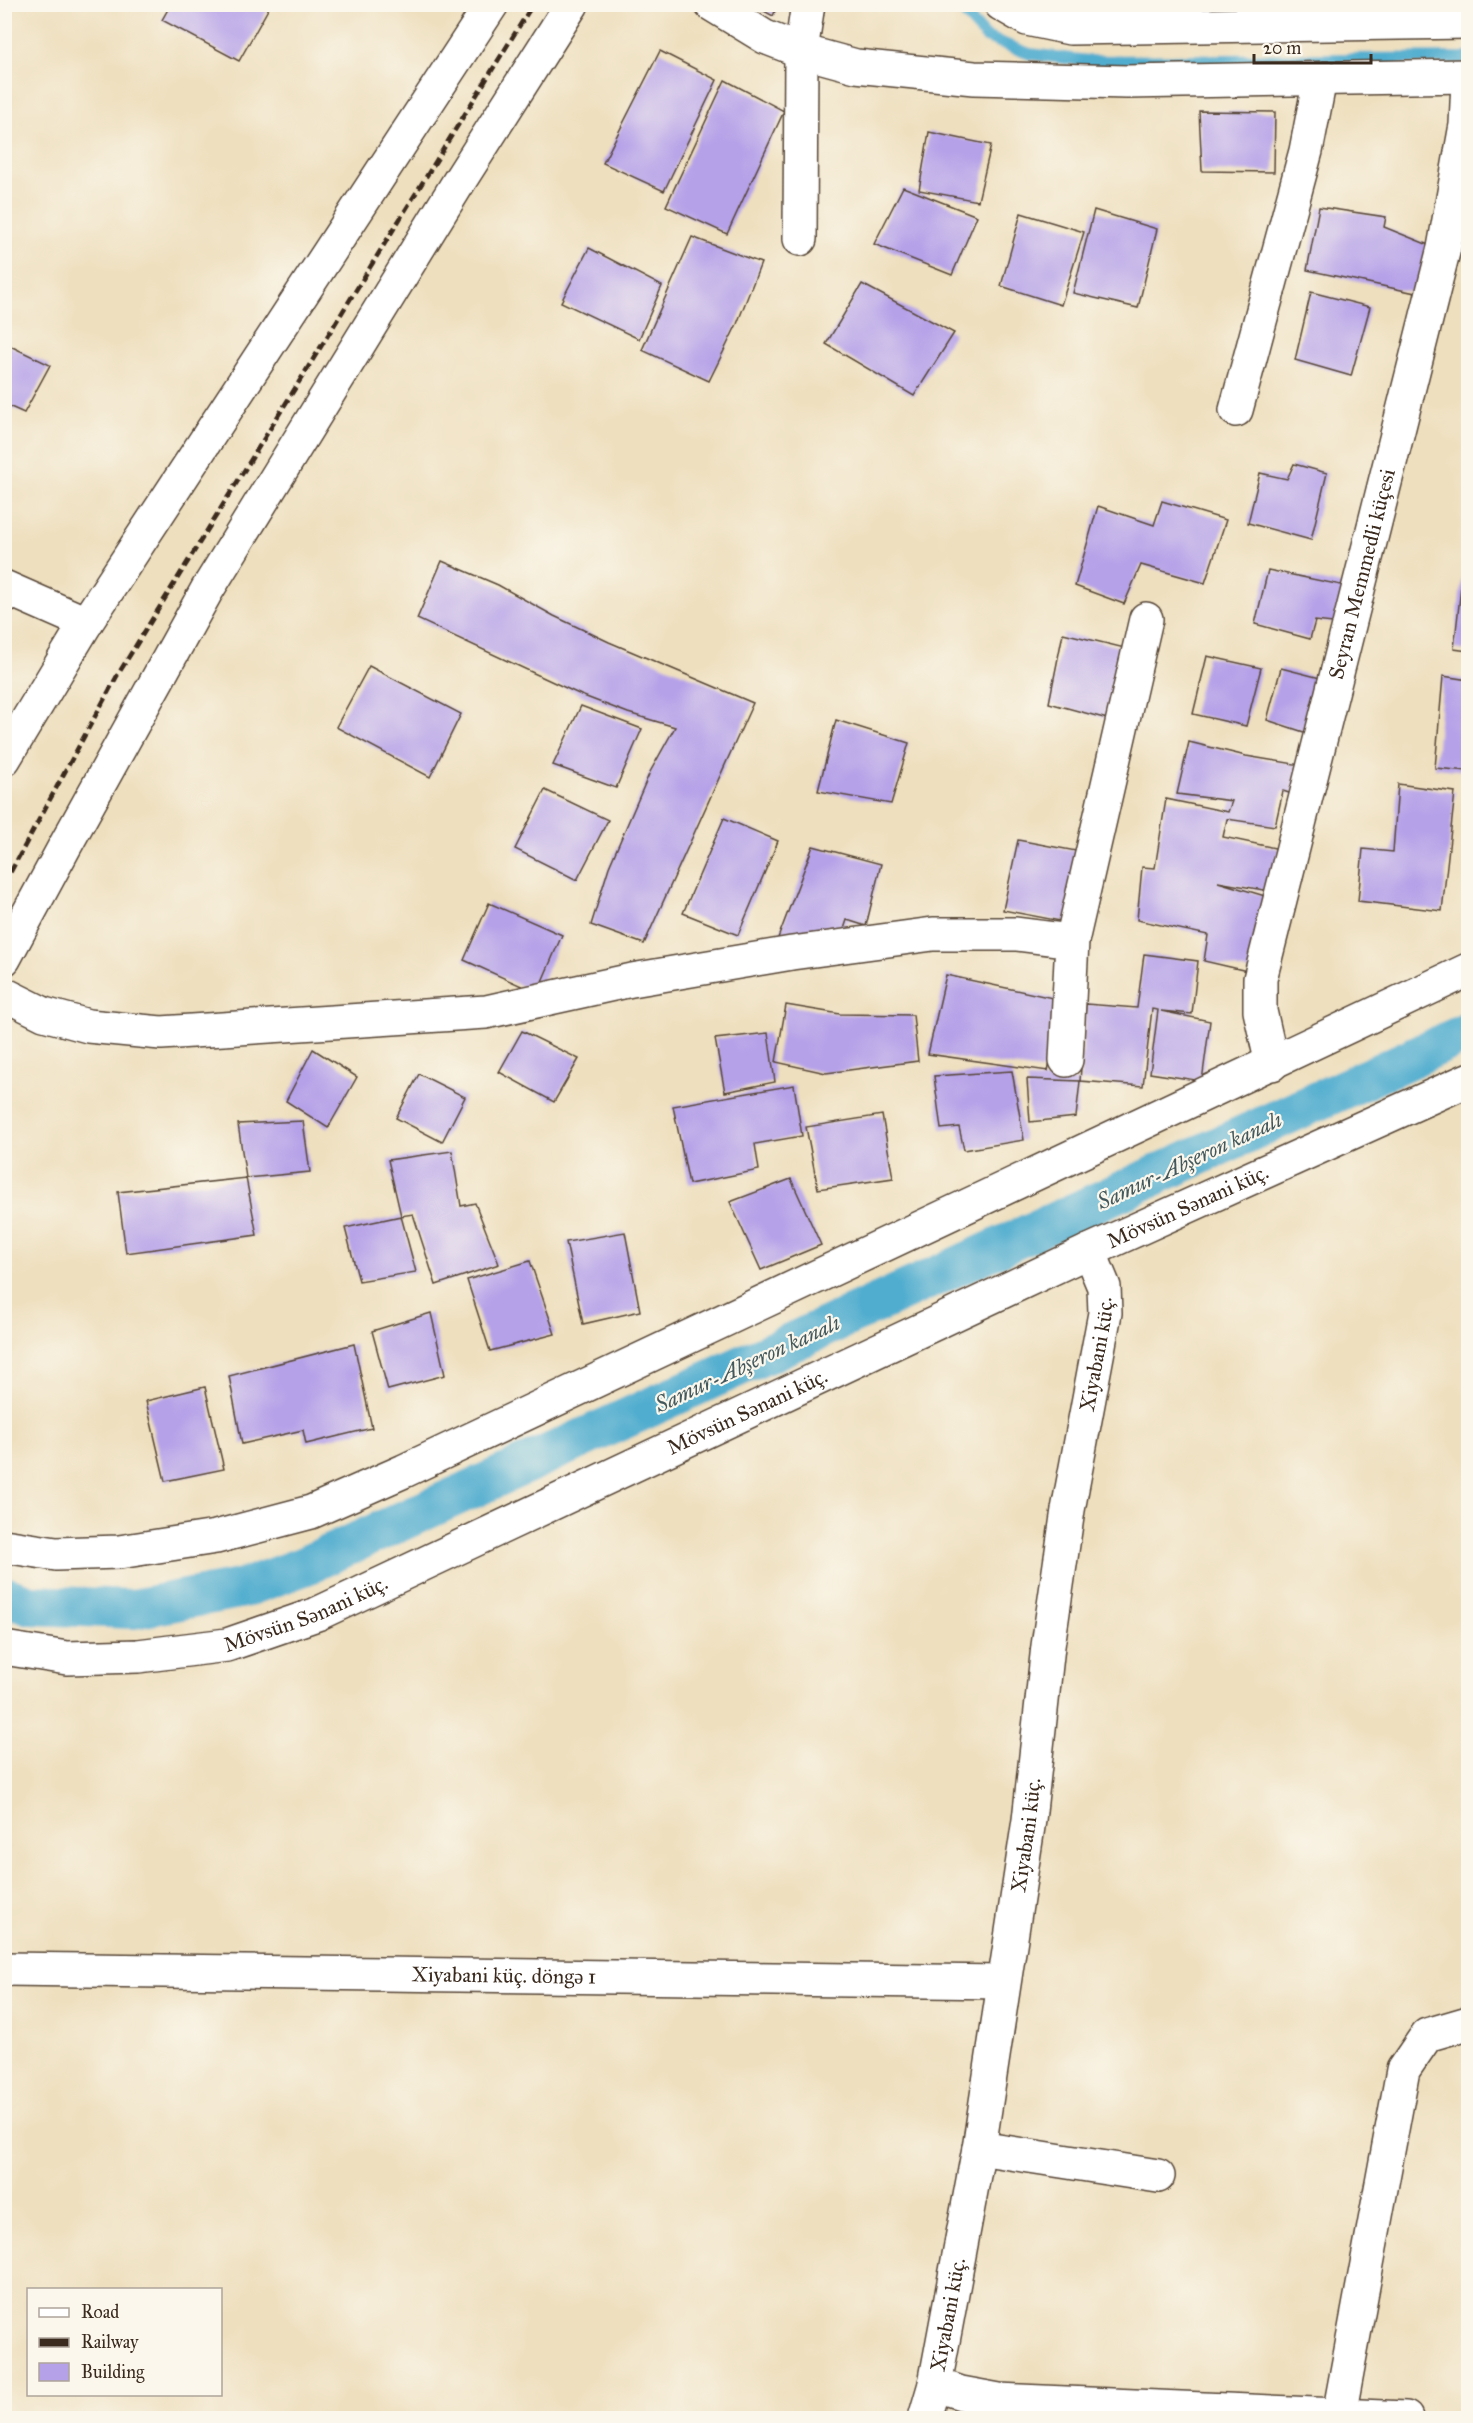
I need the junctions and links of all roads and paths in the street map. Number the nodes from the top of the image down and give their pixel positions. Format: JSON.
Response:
{"nodes":[{"id":1,"x":492,"y":4,"type":"edge"},
{"id":2,"x":572,"y":4,"type":"edge"},
{"id":3,"x":711,"y":4,"type":"edge"},
{"id":4,"x":808,"y":4,"type":"edge"},
{"id":5,"x":1001,"y":4,"type":"edge"},
{"id":6,"x":1292,"y":14,"type":"edge"},
{"id":7,"x":1468,"y":22,"type":"edge"},
{"id":8,"x":801,"y":51,"type":"junction"},
{"id":9,"x":1468,"y":76,"type":"edge"},
{"id":10,"x":1320,"y":79,"type":"junction"},
{"id":11,"x":1468,"y":81,"type":"edge"},
{"id":12,"x":800,"y":239,"type":"dead end"},
{"id":13,"x":1236,"y":410,"type":"dead end"},
{"id":14,"x":4,"y":587,"type":"edge"},
{"id":15,"x":1146,"y":619,"type":"dead end"},
{"id":16,"x":86,"y":622,"type":"junction"},
{"id":17,"x":4,"y":759,"type":"edge"},
{"id":18,"x":1072,"y":940,"type":"junction"},
{"id":19,"x":4,"y":959,"type":"edge"},
{"id":20,"x":1468,"y":970,"type":"edge"},
{"id":21,"x":4,"y":994,"type":"edge"},
{"id":22,"x":1066,"y":1060,"type":"dead end"},
{"id":23,"x":1272,"y":1064,"type":"junction"},
{"id":24,"x":1468,"y":1080,"type":"edge"},
{"id":25,"x":1089,"y":1251,"type":"junction"},
{"id":26,"x":4,"y":1546,"type":"edge"},
{"id":27,"x":4,"y":1648,"type":"edge"},
{"id":28,"x":4,"y":1969,"type":"edge"},
{"id":29,"x":1003,"y":1982,"type":"junction"},
{"id":30,"x":1468,"y":2023,"type":"edge"},
{"id":31,"x":979,"y":2148,"type":"junction"},
{"id":32,"x":1158,"y":2176,"type":"dead end"},
{"id":33,"x":935,"y":2384,"type":"junction"},
{"id":34,"x":1340,"y":2415,"type":"junction"},
{"id":35,"x":925,"y":2418,"type":"edge"},
{"id":36,"x":1406,"y":2418,"type":"edge"}],
"edges":[{"from":1,"to":16,"type":"street"},
{"from":2,"to":19,"type":"street"},
{"from":3,"to":8,"type":"street"},
{"from":4,"to":8,"type":"street"},
{"from":5,"to":6,"type":"street"},
{"from":6,"to":7,"type":"street"},
{"from":8,"to":10,"type":"street"},
{"from":8,"to":12,"type":"street"},
{"from":9,"to":10,"type":"street"},
{"from":10,"to":13,"type":"street"},
{"from":11,"to":23,"type":"street","name":"Seyran Memmedli küçesi"},
{"from":14,"to":16,"type":"street"},
{"from":15,"to":18,"type":"street"},
{"from":16,"to":17,"type":"street"},
{"from":18,"to":21,"type":"street"},
{"from":18,"to":22,"type":"street"},
{"from":20,"to":23,"type":"street"},
{"from":23,"to":26,"type":"street"},
{"from":24,"to":25,"type":"street","name":"Mövsün Sənani küç."},
{"from":25,"to":27,"type":"street","name":"Mövsün Sənani küç."},
{"from":25,"to":29,"type":"street","name":"Xiyabani küç."},
{"from":28,"to":29,"type":"street","name":"Xiyabani küç. döngə 1"},
{"from":29,"to":31,"type":"street","name":"Xiyabani küç."},
{"from":30,"to":34,"type":"street"},
{"from":31,"to":32,"type":"street"},
{"from":31,"to":33,"type":"street","name":"Xiyabani küç."},
{"from":33,"to":34,"type":"street"},
{"from":33,"to":35,"type":"street","name":"Xiyabani küç."},
{"from":34,"to":36,"type":"street"}]}
